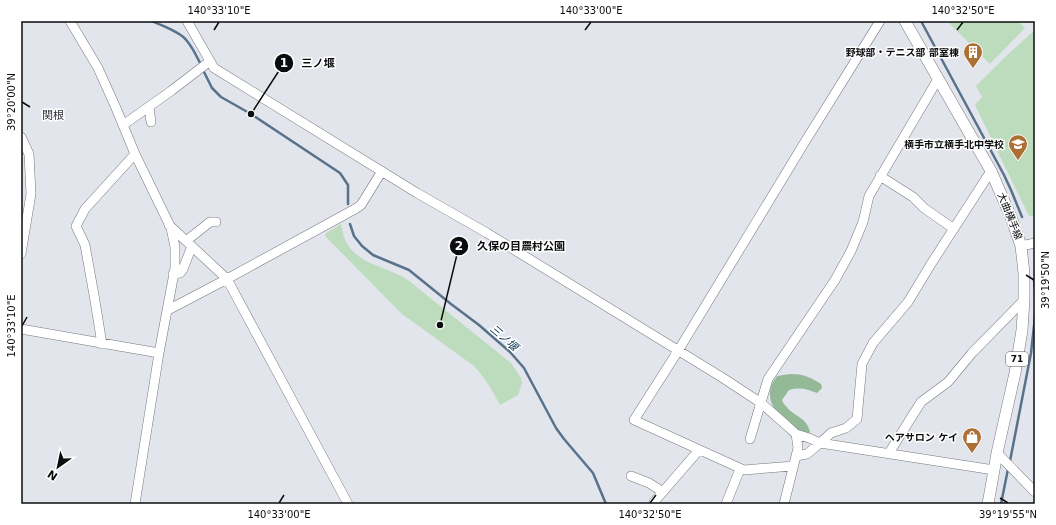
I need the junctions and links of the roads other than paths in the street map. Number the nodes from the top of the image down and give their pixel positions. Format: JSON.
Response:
{"nodes":[{"id":1,"x":70,"y":21,"type":"edge"},
{"id":2,"x":187,"y":21,"type":"edge"},
{"id":3,"x":880,"y":21,"type":"edge"},
{"id":4,"x":905,"y":21,"type":"edge"},
{"id":5,"x":208,"y":62,"type":"junction"},
{"id":6,"x":938,"y":79,"type":"junction"},
{"id":7,"x":149,"y":107,"type":"junction"},
{"id":8,"x":151,"y":122,"type":"dead end"},
{"id":9,"x":123,"y":125,"type":"junction"},
{"id":10,"x":21,"y":137,"type":"edge"},
{"id":11,"x":135,"y":154,"type":"junction"},
{"id":12,"x":382,"y":171,"type":"junction"},
{"id":13,"x":991,"y":171,"type":"junction"},
{"id":14,"x":880,"y":176,"type":"junction"},
{"id":15,"x":216,"y":222,"type":"dead end"},
{"id":16,"x":170,"y":225,"type":"junction"},
{"id":17,"x":954,"y":229,"type":"junction"},
{"id":18,"x":189,"y":243,"type":"junction"},
{"id":19,"x":1035,"y":243,"type":"edge"},
{"id":20,"x":1021,"y":246,"type":"junction"},
{"id":21,"x":21,"y":254,"type":"edge"},
{"id":22,"x":175,"y":256,"type":"junction"},
{"id":23,"x":188,"y":256,"type":"junction"},
{"id":24,"x":174,"y":274,"type":"junction"},
{"id":25,"x":227,"y":279,"type":"junction"},
{"id":26,"x":1024,"y":300,"type":"junction"},
{"id":27,"x":168,"y":310,"type":"junction"},
{"id":28,"x":21,"y":329,"type":"edge"},
{"id":29,"x":102,"y":344,"type":"junction"},
{"id":30,"x":678,"y":351,"type":"junction"},
{"id":31,"x":159,"y":353,"type":"junction"},
{"id":32,"x":761,"y":403,"type":"junction"},
{"id":33,"x":796,"y":434,"type":"junction"},
{"id":34,"x":750,"y":439,"type":"dead end"},
{"id":35,"x":820,"y":443,"type":"junction"},
{"id":36,"x":699,"y":450,"type":"junction"},
{"id":37,"x":889,"y":453,"type":"junction"},
{"id":38,"x":997,"y":453,"type":"junction"},
{"id":39,"x":796,"y":456,"type":"junction"},
{"id":40,"x":793,"y":466,"type":"junction"},
{"id":41,"x":740,"y":469,"type":"junction"},
{"id":42,"x":994,"y":470,"type":"junction"},
{"id":43,"x":631,"y":476,"type":"dead end"},
{"id":44,"x":663,"y":492,"type":"junction"},
{"id":45,"x":1035,"y":492,"type":"edge"},
{"id":46,"x":654,"y":503,"type":"edge"},
{"id":47,"x":135,"y":504,"type":"edge"},
{"id":48,"x":348,"y":504,"type":"edge"},
{"id":49,"x":726,"y":504,"type":"edge"},
{"id":50,"x":784,"y":504,"type":"edge"},
{"id":51,"x":988,"y":504,"type":"edge"}],
"edges":[{"from":1,"to":9,"type":"street"},
{"from":2,"to":5,"type":"street"},
{"from":3,"to":30,"type":"street"},
{"from":4,"to":6,"type":"main road","name":"大曲横手線","number":"71"},
{"from":5,"to":7,"type":"street"},
{"from":5,"to":12,"type":"street"},
{"from":6,"to":13,"type":"main road","name":"大曲横手線","number":"71"},
{"from":6,"to":14,"type":"street"},
{"from":7,"to":8,"type":"street"},
{"from":7,"to":9,"type":"street"},
{"from":9,"to":11,"type":"street"},
{"from":10,"to":21,"type":"street"},
{"from":11,"to":16,"type":"street"},
{"from":11,"to":29,"type":"street"},
{"from":12,"to":25,"type":"street"},
{"from":12,"to":30,"type":"street"},
{"from":13,"to":17,"type":"street"},
{"from":13,"to":20,"type":"main road","name":"大曲横手線","number":"71"},
{"from":14,"to":17,"type":"street"},
{"from":14,"to":32,"type":"street"},
{"from":15,"to":18,"type":"street"},
{"from":16,"to":18,"type":"street"},
{"from":16,"to":22,"type":"street"},
{"from":17,"to":35,"type":"street"},
{"from":18,"to":23,"type":"street"},
{"from":18,"to":25,"type":"street"},
{"from":19,"to":20,"type":"street"},
{"from":20,"to":26,"type":"main road","name":"大曲横手線","number":"71"},
{"from":22,"to":23,"type":"street"},
{"from":22,"to":24,"type":"street"},
{"from":23,"to":24,"type":"street"},
{"from":24,"to":27,"type":"street"},
{"from":25,"to":27,"type":"street"},
{"from":25,"to":48,"type":"street"},
{"from":26,"to":37,"type":"street"},
{"from":26,"to":38,"type":"main road","name":"大曲横手線","number":"71"},
{"from":27,"to":31,"type":"street"},
{"from":28,"to":29,"type":"street"},
{"from":29,"to":31,"type":"street"},
{"from":30,"to":32,"type":"street"},
{"from":30,"to":36,"type":"street"},
{"from":31,"to":47,"type":"street"},
{"from":32,"to":33,"type":"street"},
{"from":32,"to":34,"type":"street"},
{"from":33,"to":35,"type":"street"},
{"from":33,"to":39,"type":"street"},
{"from":35,"to":37,"type":"street"},
{"from":35,"to":39,"type":"street"},
{"from":36,"to":41,"type":"street"},
{"from":36,"to":44,"type":"street"},
{"from":37,"to":42,"type":"street"},
{"from":38,"to":42,"type":"main road","name":"大曲横手線","number":"71"},
{"from":38,"to":45,"type":"street"},
{"from":39,"to":40,"type":"street"},
{"from":40,"to":41,"type":"street"},
{"from":40,"to":50,"type":"street"},
{"from":41,"to":49,"type":"street"},
{"from":42,"to":51,"type":"main road","name":"大曲横手線","number":"71"},
{"from":43,"to":44,"type":"street"},
{"from":44,"to":46,"type":"street"}]}
